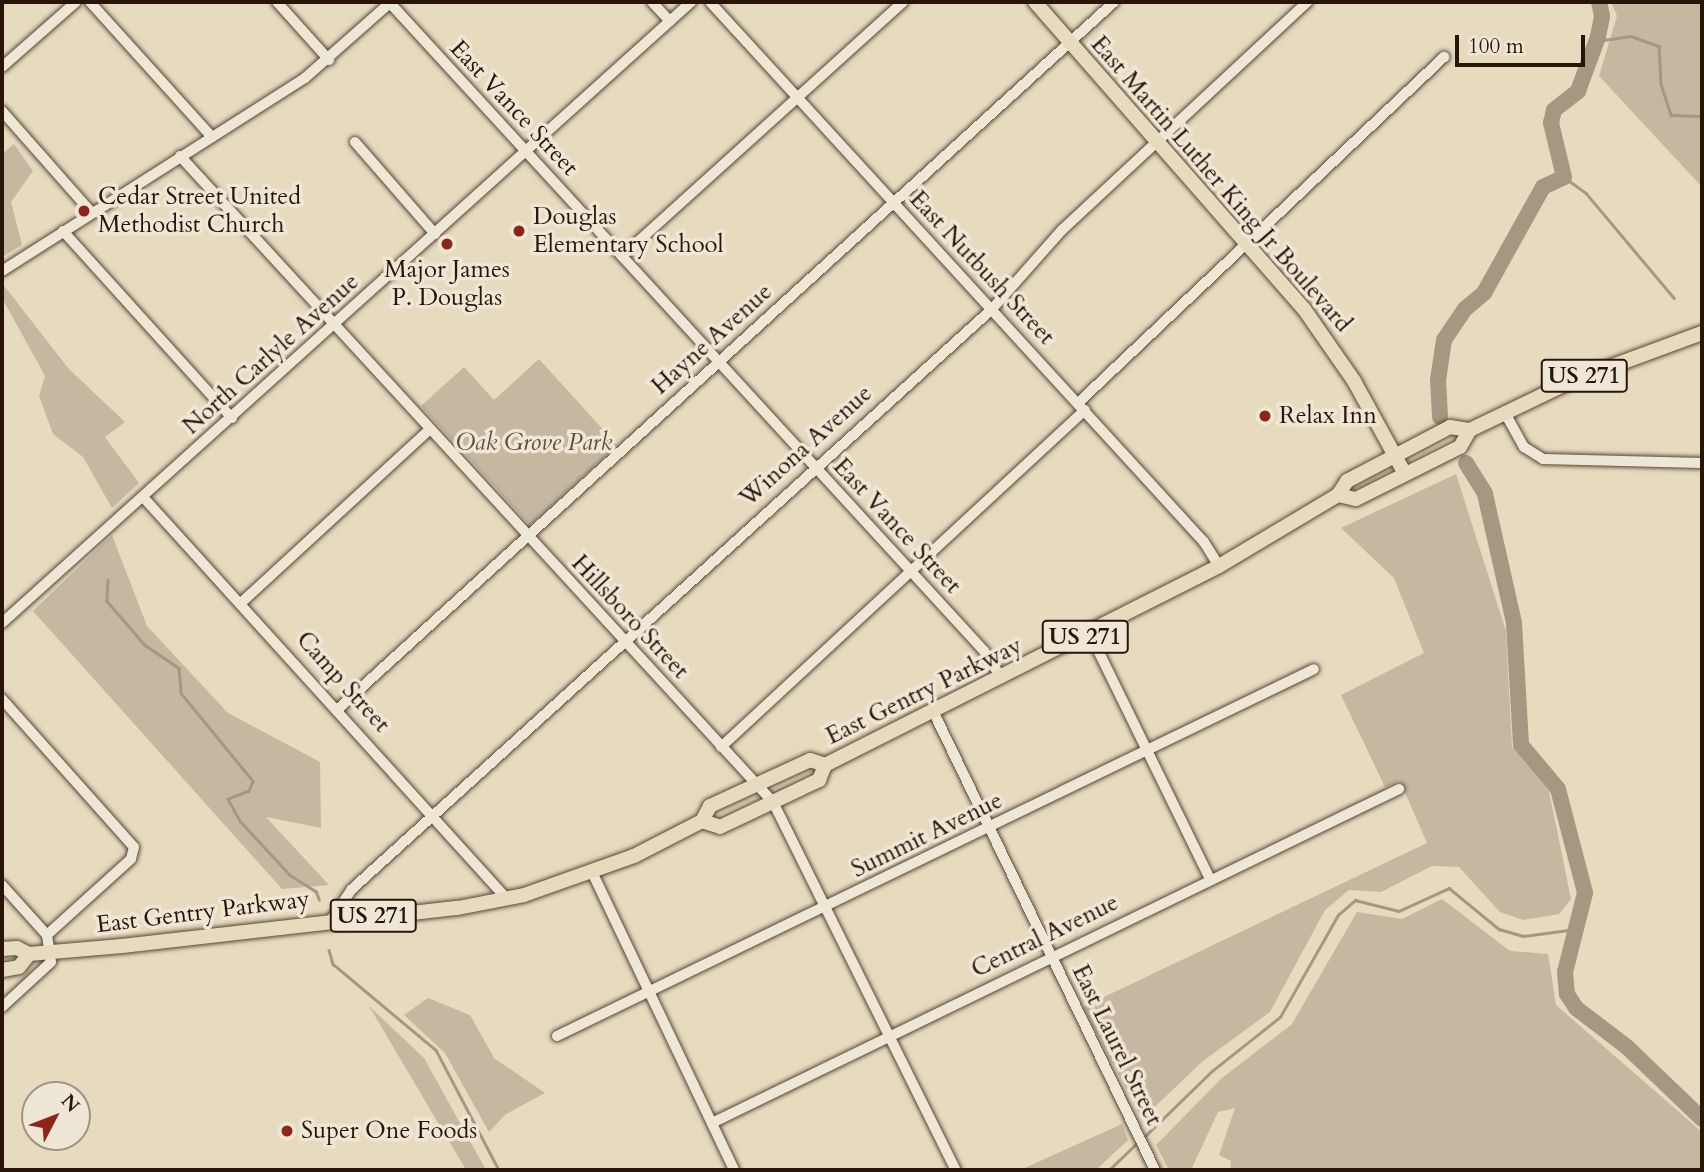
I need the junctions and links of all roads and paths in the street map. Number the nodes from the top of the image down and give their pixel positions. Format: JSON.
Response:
{"nodes":[{"id":1,"x":75,"y":2,"type":"edge"},
{"id":2,"x":90,"y":2,"type":"edge"},
{"id":3,"x":277,"y":2,"type":"edge"},
{"id":4,"x":652,"y":2,"type":"edge"},
{"id":5,"x":691,"y":2,"type":"edge"},
{"id":6,"x":710,"y":2,"type":"edge"},
{"id":7,"x":903,"y":2,"type":"edge"},
{"id":8,"x":1035,"y":2,"type":"edge"},
{"id":9,"x":1114,"y":2,"type":"edge"},
{"id":10,"x":1307,"y":2,"type":"edge"},
{"id":11,"x":391,"y":3,"type":"edge"},
{"id":12,"x":670,"y":21,"type":"junction"},
{"id":13,"x":1070,"y":42,"type":"junction"},
{"id":14,"x":1444,"y":57,"type":"dead end"},
{"id":15,"x":329,"y":60,"type":"junction"},
{"id":16,"x":2,"y":67,"type":"edge"},
{"id":17,"x":797,"y":97,"type":"junction"},
{"id":18,"x":2,"y":111,"type":"edge"},
{"id":19,"x":212,"y":137,"type":"junction"},
{"id":20,"x":355,"y":142,"type":"dead end"},
{"id":21,"x":1157,"y":142,"type":"junction"},
{"id":22,"x":525,"y":152,"type":"junction"},
{"id":23,"x":180,"y":156,"type":"junction"},
{"id":24,"x":893,"y":202,"type":"junction"},
{"id":25,"x":92,"y":213,"type":"junction"},
{"id":26,"x":63,"y":231,"type":"junction"},
{"id":27,"x":435,"y":234,"type":"junction"},
{"id":28,"x":1247,"y":244,"type":"junction"},
{"id":29,"x":622,"y":256,"type":"junction"},
{"id":30,"x":2,"y":271,"type":"edge"},
{"id":31,"x":992,"y":309,"type":"junction"},
{"id":32,"x":334,"y":325,"type":"junction"},
{"id":33,"x":1702,"y":333,"type":"edge"},
{"id":34,"x":720,"y":362,"type":"junction"},
{"id":35,"x":1082,"y":406,"type":"junction"},
{"id":36,"x":1505,"y":413,"type":"junction"},
{"id":37,"x":232,"y":418,"type":"junction"},
{"id":38,"x":430,"y":429,"type":"junction"},
{"id":39,"x":1471,"y":430,"type":"junction"},
{"id":40,"x":1396,"y":456,"type":"junction"},
{"id":41,"x":1702,"y":463,"type":"edge"},
{"id":42,"x":813,"y":467,"type":"junction"},
{"id":43,"x":1405,"y":474,"type":"junction"},
{"id":44,"x":1338,"y":495,"type":"junction"},
{"id":45,"x":143,"y":497,"type":"junction"},
{"id":46,"x":527,"y":536,"type":"junction"},
{"id":47,"x":1219,"y":566,"type":"junction"},
{"id":48,"x":911,"y":571,"type":"junction"},
{"id":49,"x":242,"y":602,"type":"junction"},
{"id":50,"x":2,"y":623,"type":"edge"},
{"id":51,"x":1090,"y":634,"type":"junction"},
{"id":52,"x":623,"y":640,"type":"junction"},
{"id":53,"x":1314,"y":669,"type":"dead end"},
{"id":54,"x":1001,"y":677,"type":"junction"},
{"id":55,"x":2,"y":699,"type":"edge"},
{"id":56,"x":339,"y":708,"type":"junction"},
{"id":57,"x":933,"y":711,"type":"junction"},
{"id":58,"x":721,"y":747,"type":"junction"},
{"id":59,"x":1147,"y":749,"type":"junction"},
{"id":60,"x":825,"y":765,"type":"junction"},
{"id":61,"x":755,"y":785,"type":"junction"},
{"id":62,"x":1399,"y":789,"type":"dead end"},
{"id":63,"x":772,"y":802,"type":"junction"},
{"id":64,"x":433,"y":814,"type":"junction"},
{"id":65,"x":702,"y":821,"type":"junction"},
{"id":66,"x":987,"y":829,"type":"junction"},
{"id":67,"x":593,"y":874,"type":"junction"},
{"id":68,"x":1210,"y":878,"type":"junction"},
{"id":69,"x":2,"y":885,"type":"edge"},
{"id":70,"x":508,"y":899,"type":"junction"},
{"id":71,"x":827,"y":907,"type":"junction"},
{"id":72,"x":331,"y":920,"type":"junction"},
{"id":73,"x":47,"y":935,"type":"junction"},
{"id":74,"x":3,"y":948,"type":"edge"},
{"id":75,"x":50,"y":952,"type":"junction"},
{"id":76,"x":29,"y":954,"type":"junction"},
{"id":77,"x":1050,"y":957,"type":"junction"},
{"id":78,"x":2,"y":970,"type":"edge"},
{"id":79,"x":649,"y":993,"type":"junction"},
{"id":80,"x":2,"y":1007,"type":"edge"},
{"id":81,"x":890,"y":1034,"type":"junction"},
{"id":82,"x":557,"y":1036,"type":"dead end"},
{"id":83,"x":712,"y":1123,"type":"junction"},
{"id":84,"x":1154,"y":1169,"type":"edge"},
{"id":85,"x":734,"y":1170,"type":"edge"},
{"id":86,"x":956,"y":1170,"type":"edge"}],
"edges":[{"from":1,"to":16,"type":"street"},
{"from":2,"to":19,"type":"street"},
{"from":3,"to":15,"type":"street"},
{"from":4,"to":12,"type":"street"},
{"from":5,"to":12,"type":"street","name":"North Carlyle Avenue"},
{"from":6,"to":17,"type":"street","name":"East Nutbush Street"},
{"from":7,"to":17,"type":"street"},
{"from":8,"to":13,"type":"main road","name":"East Martin Luther King Jr Boulevard"},
{"from":9,"to":13,"type":"street","name":"Hayne Avenue"},
{"from":10,"to":21,"type":"street","name":"Winona Avenue"},
{"from":11,"to":15,"type":"street"},
{"from":11,"to":22,"type":"street","name":"East Vance Street"},
{"from":12,"to":22,"type":"street","name":"North Carlyle Avenue"},
{"from":13,"to":21,"type":"main road","name":"East Martin Luther King Jr Boulevard"},
{"from":13,"to":24,"type":"street","name":"Hayne Avenue"},
{"from":14,"to":28,"type":"street"},
{"from":15,"to":19,"type":"street"},
{"from":17,"to":24,"type":"street","name":"East Nutbush Street"},
{"from":17,"to":29,"type":"street"},
{"from":18,"to":25,"type":"street"},
{"from":19,"to":23,"type":"street"},
{"from":20,"to":27,"type":"street"},
{"from":21,"to":28,"type":"main road","name":"East Martin Luther King Jr Boulevard"},
{"from":21,"to":31,"type":"street","name":"Winona Avenue"},
{"from":22,"to":27,"type":"street","name":"North Carlyle Avenue"},
{"from":22,"to":29,"type":"street","name":"East Vance Street"},
{"from":23,"to":25,"type":"street"},
{"from":23,"to":32,"type":"street","name":"Hillsboro Street"},
{"from":24,"to":31,"type":"street","name":"East Nutbush Street"},
{"from":24,"to":34,"type":"street","name":"Hayne Avenue"},
{"from":25,"to":26,"type":"street"},
{"from":26,"to":30,"type":"street"},
{"from":26,"to":37,"type":"street"},
{"from":27,"to":32,"type":"street","name":"North Carlyle Avenue"},
{"from":28,"to":35,"type":"street"},
{"from":28,"to":40,"type":"main road","name":"East Martin Luther King Jr Boulevard"},
{"from":29,"to":34,"type":"street","name":"East Vance Street"},
{"from":31,"to":35,"type":"street","name":"East Nutbush Street"},
{"from":31,"to":42,"type":"street","name":"Winona Avenue"},
{"from":32,"to":37,"type":"street","name":"North Carlyle Avenue"},
{"from":32,"to":38,"type":"street","name":"Hillsboro Street"},
{"from":33,"to":36,"type":"main road","name":"East Gentry Parkway","number":"US 271"},
{"from":34,"to":42,"type":"street","name":"East Vance Street"},
{"from":34,"to":46,"type":"street","name":"Hayne Avenue"},
{"from":35,"to":47,"type":"street","name":"East Nutbush Street"},
{"from":35,"to":48,"type":"street"},
{"from":36,"to":39,"type":"main road","name":"East Gentry Parkway","number":"US 271"},
{"from":36,"to":41,"type":"street"},
{"from":37,"to":45,"type":"street","name":"North Carlyle Avenue"},
{"from":38,"to":46,"type":"street","name":"Hillsboro Street"},
{"from":38,"to":49,"type":"street"},
{"from":39,"to":40,"type":"main road","name":"East Gentry Parkway","number":"US 271"},
{"from":39,"to":43,"type":"main road","name":"East Gentry Parkway","number":"US 271"},
{"from":40,"to":43,"type":"main road","name":"East Martin Luther King Jr Boulevard"},
{"from":40,"to":44,"type":"main road","name":"East Gentry Parkway","number":"US 271"},
{"from":42,"to":48,"type":"street","name":"East Vance Street"},
{"from":42,"to":52,"type":"street","name":"Winona Avenue"},
{"from":43,"to":44,"type":"main road","name":"East Gentry Parkway","number":"US 271"},
{"from":44,"to":47,"type":"main road","name":"East Gentry Parkway","number":"US 271"},
{"from":45,"to":49,"type":"street","name":"Camp Street"},
{"from":45,"to":50,"type":"street","name":"North Carlyle Avenue"},
{"from":46,"to":52,"type":"street","name":"Hillsboro Street"},
{"from":46,"to":56,"type":"street","name":"Hayne Avenue"},
{"from":47,"to":51,"type":"main road","name":"East Gentry Parkway","number":"US 271"},
{"from":48,"to":54,"type":"street","name":"East Vance Street"},
{"from":48,"to":58,"type":"street"},
{"from":49,"to":56,"type":"street","name":"Camp Street"},
{"from":51,"to":54,"type":"main road","name":"East Gentry Parkway","number":"US 271"},
{"from":51,"to":59,"type":"street"},
{"from":52,"to":58,"type":"street","name":"Hillsboro Street"},
{"from":52,"to":64,"type":"street","name":"Winona Avenue"},
{"from":53,"to":59,"type":"street","name":"Summit Avenue"},
{"from":54,"to":57,"type":"main road","name":"East Gentry Parkway","number":"US 271"},
{"from":55,"to":73,"type":"street"},
{"from":56,"to":64,"type":"street","name":"Camp Street"},
{"from":57,"to":60,"type":"main road","name":"East Gentry Parkway","number":"US 271"},
{"from":57,"to":66,"type":"street","name":"East Laurel Street"},
{"from":58,"to":61,"type":"street","name":"Hillsboro Street"},
{"from":59,"to":66,"type":"street","name":"Summit Avenue"},
{"from":59,"to":68,"type":"street"},
{"from":60,"to":61,"type":"main road","name":"East Gentry Parkway","number":"US 271"},
{"from":60,"to":63,"type":"main road","name":"East Gentry Parkway","number":"US 271"},
{"from":61,"to":63,"type":"street","name":"Hillsboro Street"},
{"from":61,"to":65,"type":"main road","name":"East Gentry Parkway","number":"US 271"},
{"from":62,"to":68,"type":"street","name":"Central Avenue"},
{"from":63,"to":65,"type":"main road","name":"East Gentry Parkway","number":"US 271"},
{"from":63,"to":71,"type":"street","name":"Hillsboro Street"},
{"from":64,"to":70,"type":"street","name":"Camp Street"},
{"from":64,"to":72,"type":"street","name":"Winona Avenue"},
{"from":65,"to":67,"type":"main road","name":"East Gentry Parkway","number":"US 271"},
{"from":66,"to":71,"type":"street","name":"Summit Avenue"},
{"from":66,"to":77,"type":"street","name":"East Laurel Street"},
{"from":67,"to":70,"type":"main road","name":"East Gentry Parkway","number":"US 271"},
{"from":67,"to":79,"type":"street"},
{"from":68,"to":77,"type":"street","name":"Central Avenue"},
{"from":69,"to":73,"type":"street"},
{"from":70,"to":72,"type":"main road","name":"East Gentry Parkway","number":"US 271"},
{"from":71,"to":79,"type":"street","name":"Summit Avenue"},
{"from":71,"to":81,"type":"street","name":"Hillsboro Street"},
{"from":72,"to":75,"type":"main road","name":"East Gentry Parkway","number":"US 271"},
{"from":73,"to":75,"type":"street"},
{"from":74,"to":76,"type":"main road","name":"East Gentry Parkway","number":"US 271"},
{"from":75,"to":76,"type":"main road","name":"East Gentry Parkway","number":"US 271"},
{"from":75,"to":80,"type":"street"},
{"from":76,"to":78,"type":"main road","name":"East Gentry Parkway","number":"US 271"},
{"from":77,"to":81,"type":"street","name":"Central Avenue"},
{"from":77,"to":84,"type":"street","name":"East Laurel Street"},
{"from":79,"to":82,"type":"street","name":"Summit Avenue"},
{"from":79,"to":83,"type":"street"},
{"from":81,"to":83,"type":"street","name":"Central Avenue"},
{"from":81,"to":86,"type":"street","name":"Hillsboro Street"},
{"from":83,"to":85,"type":"street"}]}
